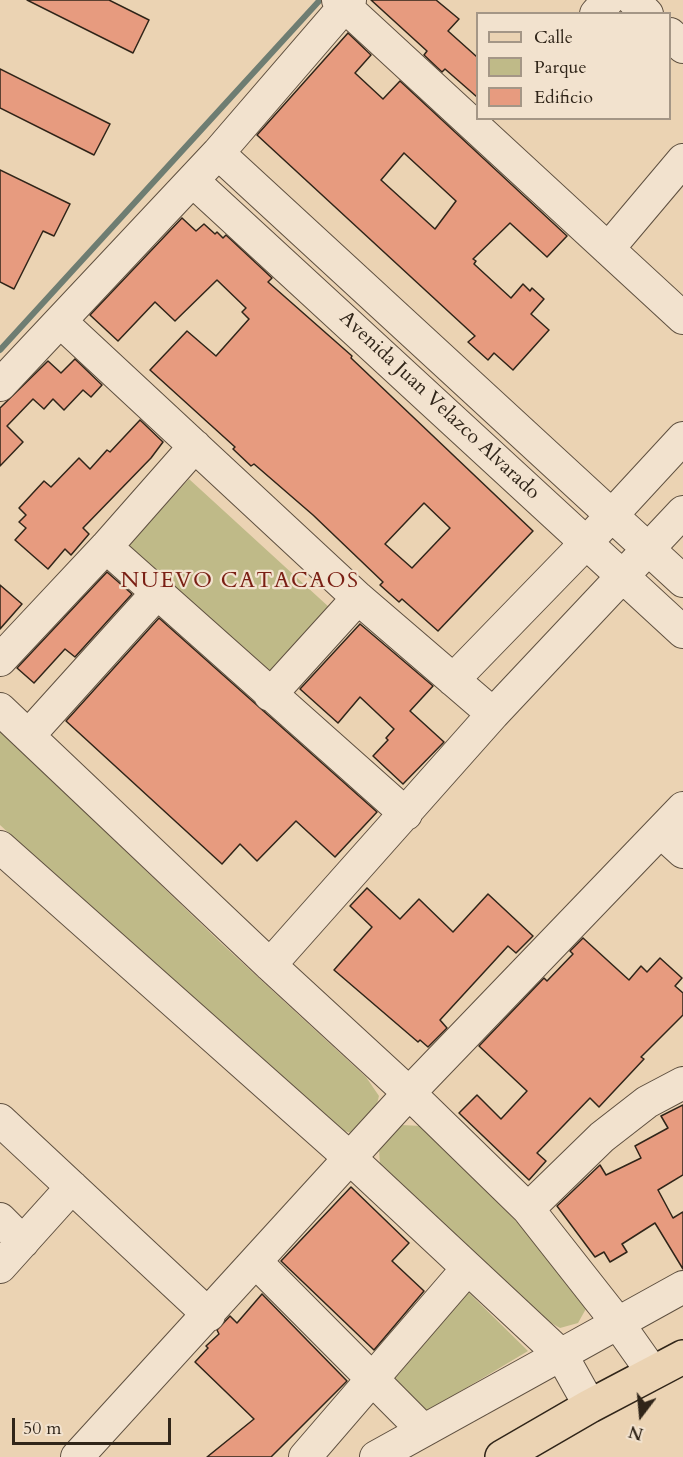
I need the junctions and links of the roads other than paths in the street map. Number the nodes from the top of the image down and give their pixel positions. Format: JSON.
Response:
{"nodes":[{"id":1,"x":608,"y":0,"type":"edge"},
{"id":2,"x":633,"y":0,"type":"edge"},
{"id":3,"x":344,"y":2,"type":"edge"},
{"id":4,"x":598,"y":12,"type":"edge"},
{"id":5,"x":645,"y":12,"type":"edge"},
{"id":6,"x":476,"y":113,"type":"edge"},
{"id":7,"x":492,"y":127,"type":"edge"},
{"id":8,"x":218,"y":153,"type":"junction"},
{"id":9,"x":683,"y":160,"type":"edge"},
{"id":10,"x":193,"y":181,"type":"junction"},
{"id":11,"x":608,"y":249,"type":"junction"},
{"id":12,"x":683,"y":318,"type":"edge"},
{"id":13,"x":61,"y":322,"type":"junction"},
{"id":14,"x":0,"y":385,"type":"edge"},
{"id":15,"x":683,"y":438,"type":"edge"},
{"id":16,"x":195,"y":446,"type":"junction"},
{"id":17,"x":683,"y":512,"type":"edge"},
{"id":18,"x":612,"y":515,"type":"junction"},
{"id":19,"x":587,"y":542,"type":"junction"},
{"id":20,"x":106,"y":547,"type":"junction"},
{"id":21,"x":648,"y":549,"type":"junction"},
{"id":22,"x":623,"y":575,"type":"junction"},
{"id":23,"x":683,"y":581,"type":"edge"},
{"id":24,"x":158,"y":592,"type":"junction"},
{"id":25,"x":358,"y":598,"type":"junction"},
{"id":26,"x":683,"y":632,"type":"edge"},
{"id":27,"x":0,"y":660,"type":"edge"},
{"id":28,"x":453,"y":680,"type":"junction"},
{"id":29,"x":270,"y":694,"type":"junction"},
{"id":30,"x":0,"y":709,"type":"edge"},
{"id":31,"x":493,"y":714,"type":"junction"},
{"id":32,"x":29,"y":735,"type":"junction"},
{"id":33,"x":683,"y":808,"type":"edge"},
{"id":34,"x":406,"y":814,"type":"junction"},
{"id":35,"x":672,"y":842,"type":"edge"},
{"id":36,"x":0,"y":848,"type":"edge"},
{"id":37,"x":270,"y":965,"type":"junction"},
{"id":38,"x":683,"y":1083,"type":"edge"},
{"id":39,"x":409,"y":1093,"type":"junction"},
{"id":40,"x":0,"y":1120,"type":"edge"},
{"id":41,"x":351,"y":1159,"type":"junction"},
{"id":42,"x":72,"y":1187,"type":"junction"},
{"id":43,"x":528,"y":1209,"type":"junction"},
{"id":44,"x":0,"y":1219,"type":"edge"},
{"id":45,"x":23,"y":1242,"type":"junction"},
{"id":46,"x":256,"y":1263,"type":"junction"},
{"id":47,"x":0,"y":1267,"type":"edge"},
{"id":48,"x":468,"y":1268,"type":"junction"},
{"id":49,"x":683,"y":1287,"type":"edge"},
{"id":50,"x":209,"y":1315,"type":"junction"},
{"id":51,"x":617,"y":1322,"type":"junction"},
{"id":52,"x":562,"y":1356,"type":"junction"},
{"id":53,"x":683,"y":1357,"type":"edge"},
{"id":54,"x":653,"y":1373,"type":"junction"},
{"id":55,"x":373,"y":1378,"type":"junction"},
{"id":56,"x":590,"y":1406,"type":"junction"},
{"id":57,"x":423,"y":1429,"type":"junction"},
{"id":58,"x":518,"y":1453,"type":"edge"},
{"id":59,"x":77,"y":1457,"type":"edge"},
{"id":60,"x":305,"y":1457,"type":"edge"},
{"id":61,"x":376,"y":1457,"type":"edge"}],
"edges":[{"from":1,"to":4,"type":"street"},
{"from":2,"to":5,"type":"street"},
{"from":3,"to":6,"type":"street"},
{"from":3,"to":8,"type":"street"},
{"from":7,"to":11,"type":"street"},
{"from":8,"to":10,"type":"street"},
{"from":8,"to":18,"type":"street","name":"Avenida Juan Velazco Alvarado"},
{"from":9,"to":11,"type":"street"},
{"from":10,"to":13,"type":"street"},
{"from":10,"to":19,"type":"street","name":"Avenida Juan Velazco Alvarado"},
{"from":11,"to":12,"type":"street"},
{"from":13,"to":14,"type":"street"},
{"from":13,"to":16,"type":"street"},
{"from":15,"to":18,"type":"street"},
{"from":16,"to":20,"type":"street"},
{"from":16,"to":25,"type":"street"},
{"from":17,"to":21,"type":"street"},
{"from":18,"to":19,"type":"street"},
{"from":18,"to":21,"type":"street","name":"Avenida Juan Velazco Alvarado"},
{"from":19,"to":22,"type":"street","name":"Avenida Juan Velazco Alvarado"},
{"from":19,"to":28,"type":"street"},
{"from":20,"to":24,"type":"street"},
{"from":20,"to":27,"type":"street"},
{"from":21,"to":22,"type":"street"},
{"from":21,"to":23,"type":"street","name":"Avenida Juan Velazco Alvarado"},
{"from":22,"to":26,"type":"street","name":"Avenida Juan Velazco Alvarado"},
{"from":22,"to":31,"type":"street"},
{"from":24,"to":29,"type":"street"},
{"from":24,"to":32,"type":"street"},
{"from":25,"to":28,"type":"street"},
{"from":25,"to":29,"type":"street"},
{"from":28,"to":31,"type":"street"},
{"from":29,"to":34,"type":"street"},
{"from":30,"to":32,"type":"street"},
{"from":31,"to":34,"type":"street"},
{"from":32,"to":37,"type":"street"},
{"from":33,"to":35,"type":"street"},
{"from":34,"to":37,"type":"street"},
{"from":35,"to":39,"type":"street"},
{"from":36,"to":41,"type":"street"},
{"from":37,"to":39,"type":"street"},
{"from":38,"to":43,"type":"street"},
{"from":39,"to":41,"type":"street"},
{"from":39,"to":43,"type":"street"},
{"from":40,"to":42,"type":"street"},
{"from":41,"to":46,"type":"street"},
{"from":41,"to":48,"type":"street"},
{"from":42,"to":45,"type":"street"},
{"from":42,"to":50,"type":"street"},
{"from":43,"to":51,"type":"street"},
{"from":44,"to":45,"type":"street"},
{"from":45,"to":47,"type":"street"},
{"from":46,"to":50,"type":"street"},
{"from":46,"to":55,"type":"street"},
{"from":48,"to":52,"type":"street"},
{"from":48,"to":55,"type":"street"},
{"from":49,"to":51,"type":"street"},
{"from":50,"to":59,"type":"street"},
{"from":51,"to":52,"type":"street"},
{"from":51,"to":54,"type":"street"},
{"from":52,"to":56,"type":"street"},
{"from":52,"to":57,"type":"street"},
{"from":53,"to":54,"type":"main road"},
{"from":54,"to":56,"type":"main road"},
{"from":55,"to":57,"type":"street"},
{"from":55,"to":60,"type":"street"},
{"from":56,"to":58,"type":"main road"},
{"from":57,"to":61,"type":"street"}]}
